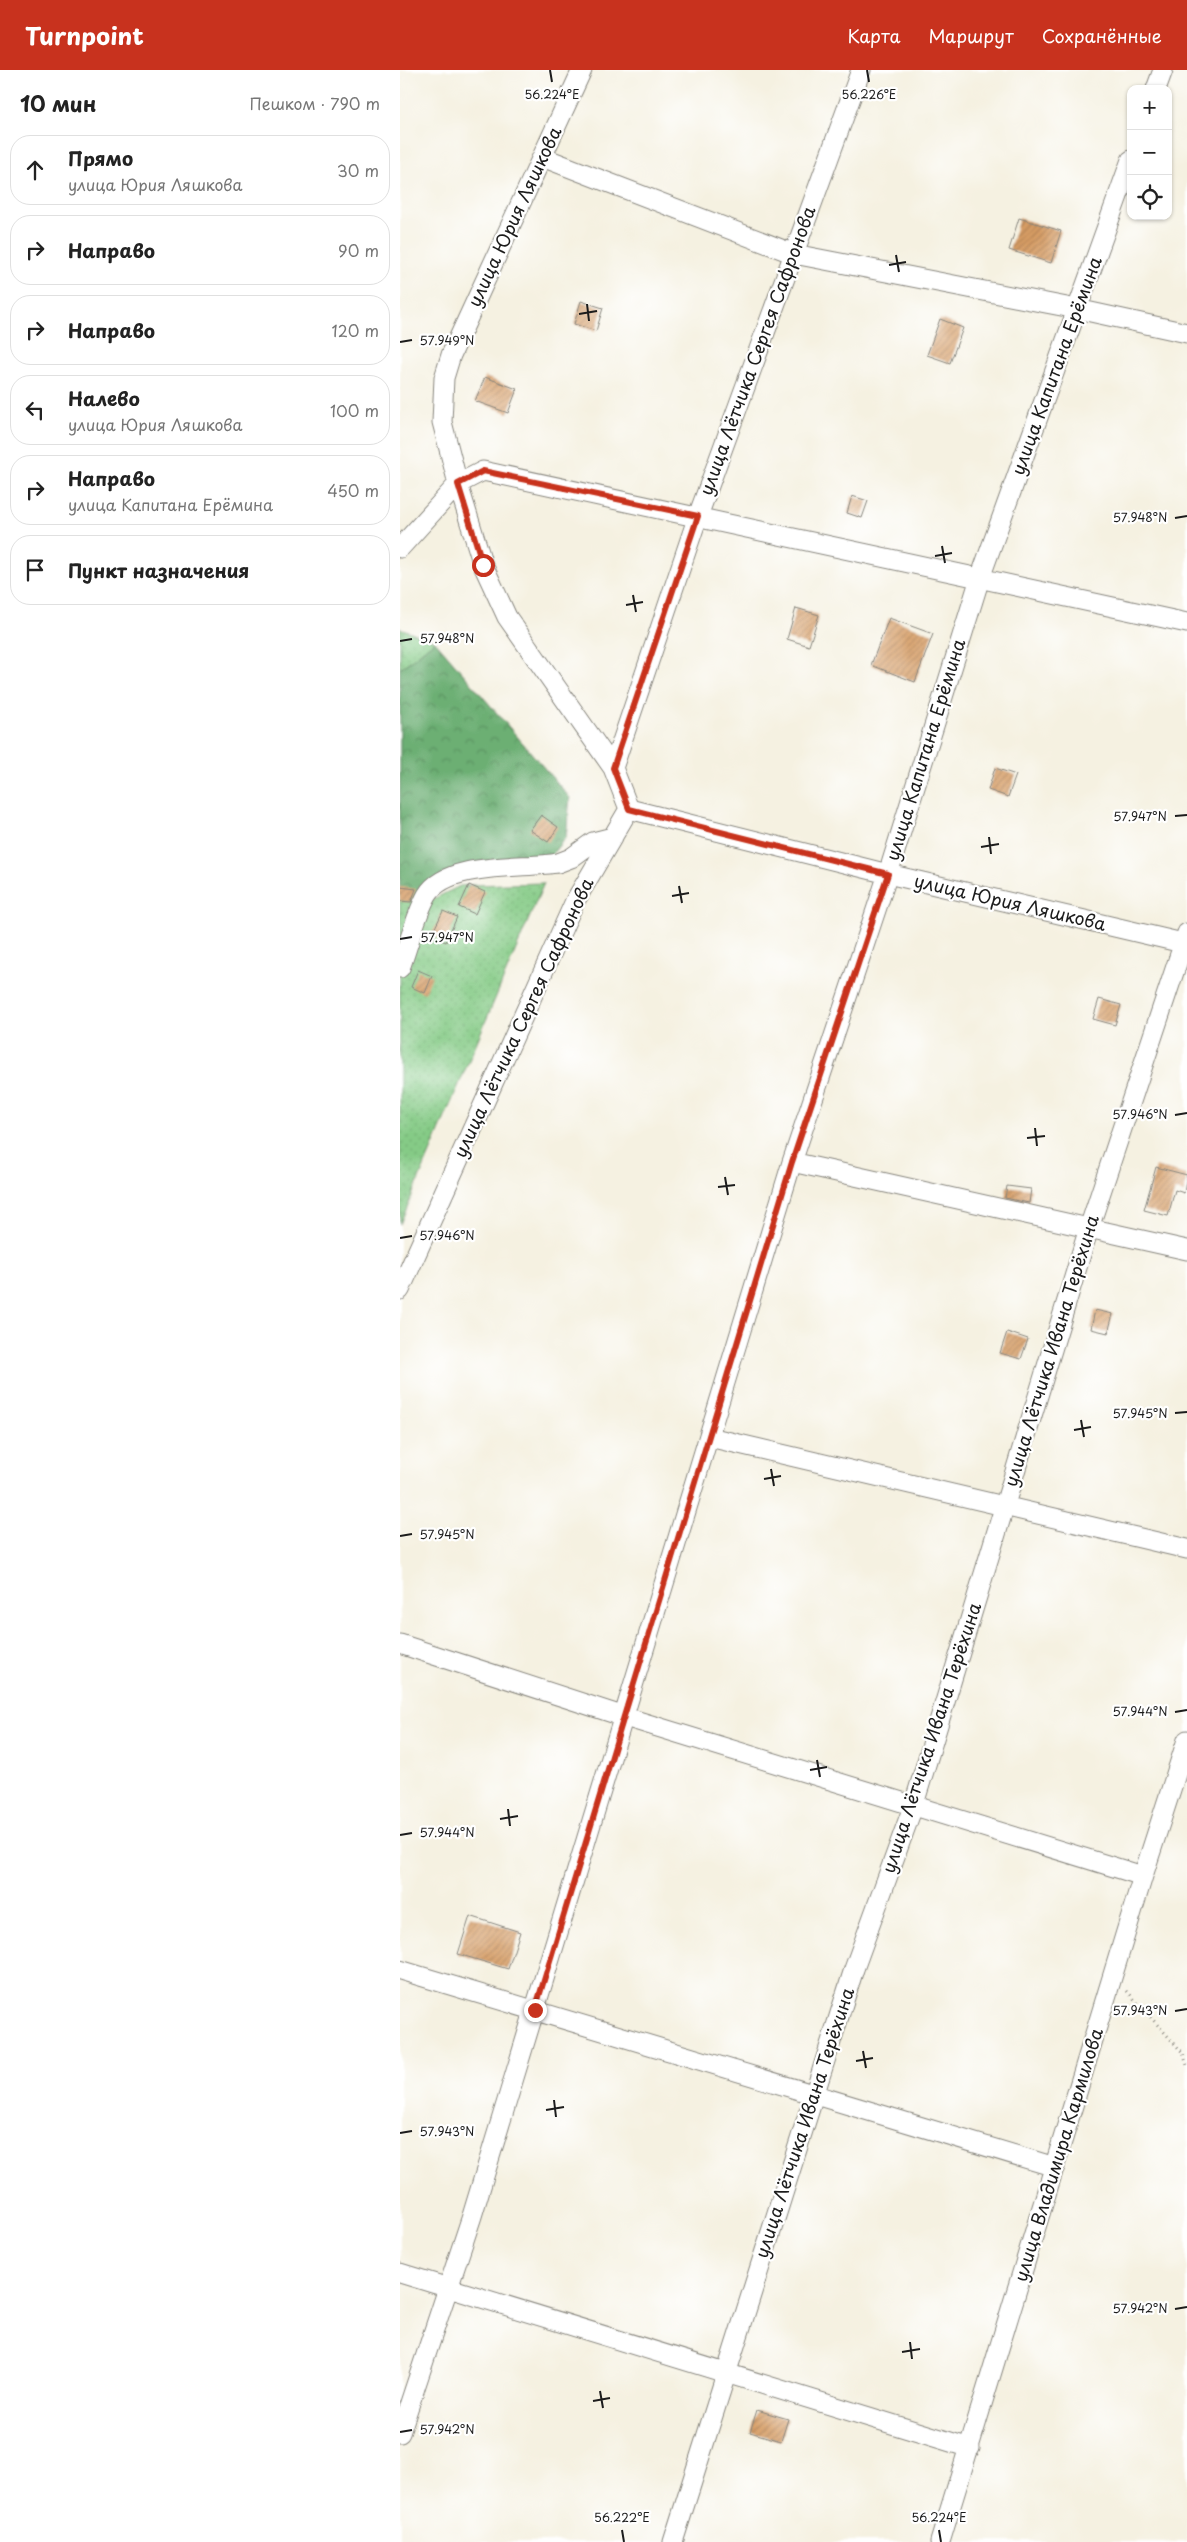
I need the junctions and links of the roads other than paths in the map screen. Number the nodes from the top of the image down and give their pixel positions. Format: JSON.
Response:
{"nodes":[{"id":1,"x":582,"y":70,"type":"edge"},
{"id":2,"x":861,"y":70,"type":"edge"},
{"id":3,"x":1163,"y":70,"type":"edge"},
{"id":4,"x":1157,"y":85,"type":"edge"},
{"id":5,"x":542,"y":157,"type":"junction"},
{"id":6,"x":1127,"y":171,"type":"edge"},
{"id":7,"x":794,"y":254,"type":"junction"},
{"id":8,"x":1077,"y":309,"type":"junction"},
{"id":9,"x":1187,"y":333,"type":"edge"},
{"id":10,"x":458,"y":484,"type":"junction"},
{"id":11,"x":698,"y":516,"type":"junction"},
{"id":12,"x":400,"y":548,"type":"edge"},
{"id":13,"x":980,"y":578,"type":"junction"},
{"id":14,"x":1187,"y":623,"type":"edge"},
{"id":15,"x":613,"y":768,"type":"junction"},
{"id":16,"x":629,"y":809,"type":"junction"},
{"id":17,"x":613,"y":837,"type":"junction"},
{"id":18,"x":888,"y":874,"type":"junction"},
{"id":19,"x":1186,"y":940,"type":"edge"},
{"id":20,"x":400,"y":968,"type":"edge"},
{"id":21,"x":792,"y":1162,"type":"junction"},
{"id":22,"x":1089,"y":1228,"type":"junction"},
{"id":23,"x":1187,"y":1250,"type":"edge"},
{"id":24,"x":400,"y":1290,"type":"edge"},
{"id":25,"x":709,"y":1437,"type":"junction"},
{"id":26,"x":1004,"y":1505,"type":"junction"},
{"id":27,"x":1187,"y":1549,"type":"edge"},
{"id":28,"x":400,"y":1644,"type":"edge"},
{"id":29,"x":625,"y":1717,"type":"junction"},
{"id":30,"x":1187,"y":1740,"type":"edge"},
{"id":31,"x":914,"y":1804,"type":"junction"},
{"id":32,"x":1143,"y":1876,"type":"junction"},
{"id":33,"x":400,"y":1970,"type":"edge"},
{"id":34,"x":535,"y":2010,"type":"junction"},
{"id":35,"x":813,"y":2095,"type":"junction"},
{"id":36,"x":1055,"y":2167,"type":"junction"},
{"id":37,"x":400,"y":2273,"type":"edge"},
{"id":38,"x":448,"y":2288,"type":"junction"},
{"id":39,"x":726,"y":2373,"type":"junction"},
{"id":40,"x":400,"y":2433,"type":"edge"},
{"id":41,"x":970,"y":2448,"type":"junction"},
{"id":42,"x":673,"y":2542,"type":"edge"},
{"id":43,"x":940,"y":2542,"type":"edge"}],
"edges":[{"from":1,"to":5,"type":"street","name":"улица Юрия Ляшкова"},
{"from":2,"to":7,"type":"street","name":"улица Лётчика Сергея Сафронова"},
{"from":3,"to":4,"type":"street"},
{"from":5,"to":7,"type":"street"},
{"from":5,"to":10,"type":"street","name":"улица Юрия Ляшкова"},
{"from":6,"to":8,"type":"street","name":"улица Капитана Ерёмина"},
{"from":7,"to":8,"type":"street"},
{"from":7,"to":11,"type":"street","name":"улица Лётчика Сергея Сафронова"},
{"from":8,"to":9,"type":"street"},
{"from":8,"to":13,"type":"street","name":"улица Капитана Ерёмина"},
{"from":10,"to":11,"type":"street"},
{"from":10,"to":12,"type":"street"},
{"from":10,"to":15,"type":"street","name":"улица Юрия Ляшкова"},
{"from":11,"to":13,"type":"street"},
{"from":11,"to":15,"type":"street","name":"улица Лётчика Сергея Сафронова"},
{"from":13,"to":14,"type":"street"},
{"from":13,"to":18,"type":"street","name":"улица Капитана Ерёмина"},
{"from":15,"to":16,"type":"street"},
{"from":16,"to":17,"type":"street","name":"улица Лётчика Сергея Сафронова"},
{"from":16,"to":18,"type":"street","name":"улица Юрия Ляшкова"},
{"from":17,"to":20,"type":"street"},
{"from":17,"to":24,"type":"street","name":"улица Лётчика Сергея Сафронова"},
{"from":18,"to":19,"type":"street","name":"улица Юрия Ляшкова"},
{"from":18,"to":21,"type":"street","name":"улица Капитана Ерёмина"},
{"from":19,"to":22,"type":"street","name":"улица Лётчика Ивана Терёхина"},
{"from":21,"to":22,"type":"street"},
{"from":21,"to":25,"type":"street","name":"улица Капитана Ерёмина"},
{"from":22,"to":23,"type":"street"},
{"from":22,"to":26,"type":"street","name":"улица Лётчика Ивана Терёхина"},
{"from":25,"to":26,"type":"street"},
{"from":25,"to":29,"type":"street","name":"улица Капитана Ерёмина"},
{"from":26,"to":27,"type":"street"},
{"from":26,"to":31,"type":"street","name":"улица Лётчика Ивана Терёхина"},
{"from":28,"to":29,"type":"street"},
{"from":29,"to":31,"type":"street"},
{"from":29,"to":34,"type":"street","name":"улица Капитана Ерёмина"},
{"from":30,"to":32,"type":"street","name":"улица Владимира Кармилова"},
{"from":31,"to":32,"type":"street"},
{"from":31,"to":35,"type":"street","name":"улица Лётчика Ивана Терёхина"},
{"from":32,"to":36,"type":"street","name":"улица Владимира Кармилова"},
{"from":33,"to":34,"type":"street"},
{"from":34,"to":35,"type":"street"},
{"from":34,"to":38,"type":"street","name":"улица Капитана Ерёмина"},
{"from":35,"to":36,"type":"street"},
{"from":35,"to":39,"type":"street","name":"улица Лётчика Ивана Терёхина"},
{"from":36,"to":41,"type":"street","name":"улица Владимира Кармилова"},
{"from":37,"to":38,"type":"street"},
{"from":38,"to":39,"type":"street"},
{"from":38,"to":40,"type":"street","name":"улица Капитана Ерёмина"},
{"from":39,"to":41,"type":"street"},
{"from":39,"to":42,"type":"street","name":"улица Лётчика Ивана Терёхина"},
{"from":41,"to":43,"type":"street","name":"улица Владимира Кармилова"}]}
